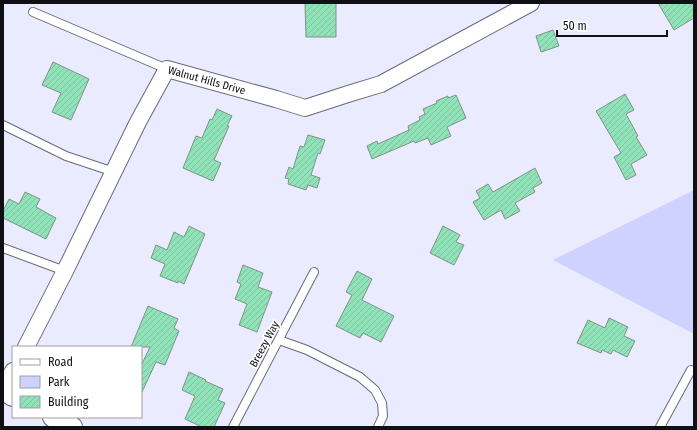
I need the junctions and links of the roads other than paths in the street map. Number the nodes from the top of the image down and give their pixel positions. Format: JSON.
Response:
{"nodes":[{"id":1,"x":531,"y":3,"type":"edge"},
{"id":2,"x":33,"y":12,"type":"dead end"},
{"id":3,"x":167,"y":69,"type":"junction"},
{"id":4,"x":3,"y":125,"type":"edge"},
{"id":5,"x":114,"y":172,"type":"junction"},
{"id":6,"x":3,"y":248,"type":"edge"},
{"id":7,"x":65,"y":271,"type":"junction"},
{"id":8,"x":314,"y":272,"type":"dead end"},
{"id":9,"x":279,"y":340,"type":"junction"},
{"id":10,"x":27,"y":346,"type":"edge"},
{"id":11,"x":691,"y":370,"type":"dead end"},
{"id":12,"x":12,"y":373,"type":"edge"},
{"id":13,"x":3,"y":390,"type":"edge"},
{"id":14,"x":12,"y":395,"type":"edge"},
{"id":15,"x":55,"y":418,"type":"edge"},
{"id":16,"x":72,"y":427,"type":"edge"},
{"id":17,"x":233,"y":427,"type":"edge"},
{"id":18,"x":378,"y":427,"type":"edge"},
{"id":19,"x":660,"y":427,"type":"edge"}],
"edges":[{"from":1,"to":3,"type":"street","name":"Walnut Hills Drive"},
{"from":2,"to":3,"type":"lane"},
{"from":3,"to":5,"type":"street","name":"Walnut Hills Drive"},
{"from":4,"to":5,"type":"lane"},
{"from":5,"to":7,"type":"street","name":"Walnut Hills Drive"},
{"from":6,"to":7,"type":"lane"},
{"from":7,"to":10,"type":"street","name":"Walnut Hills Drive"},
{"from":8,"to":9,"type":"lane","name":"Breezy Way"},
{"from":9,"to":17,"type":"lane","name":"Breezy Way"},
{"from":9,"to":18,"type":"lane"},
{"from":11,"to":19,"type":"lane"},
{"from":12,"to":13,"type":"street"},
{"from":13,"to":14,"type":"street"},
{"from":15,"to":16,"type":"street"}]}
